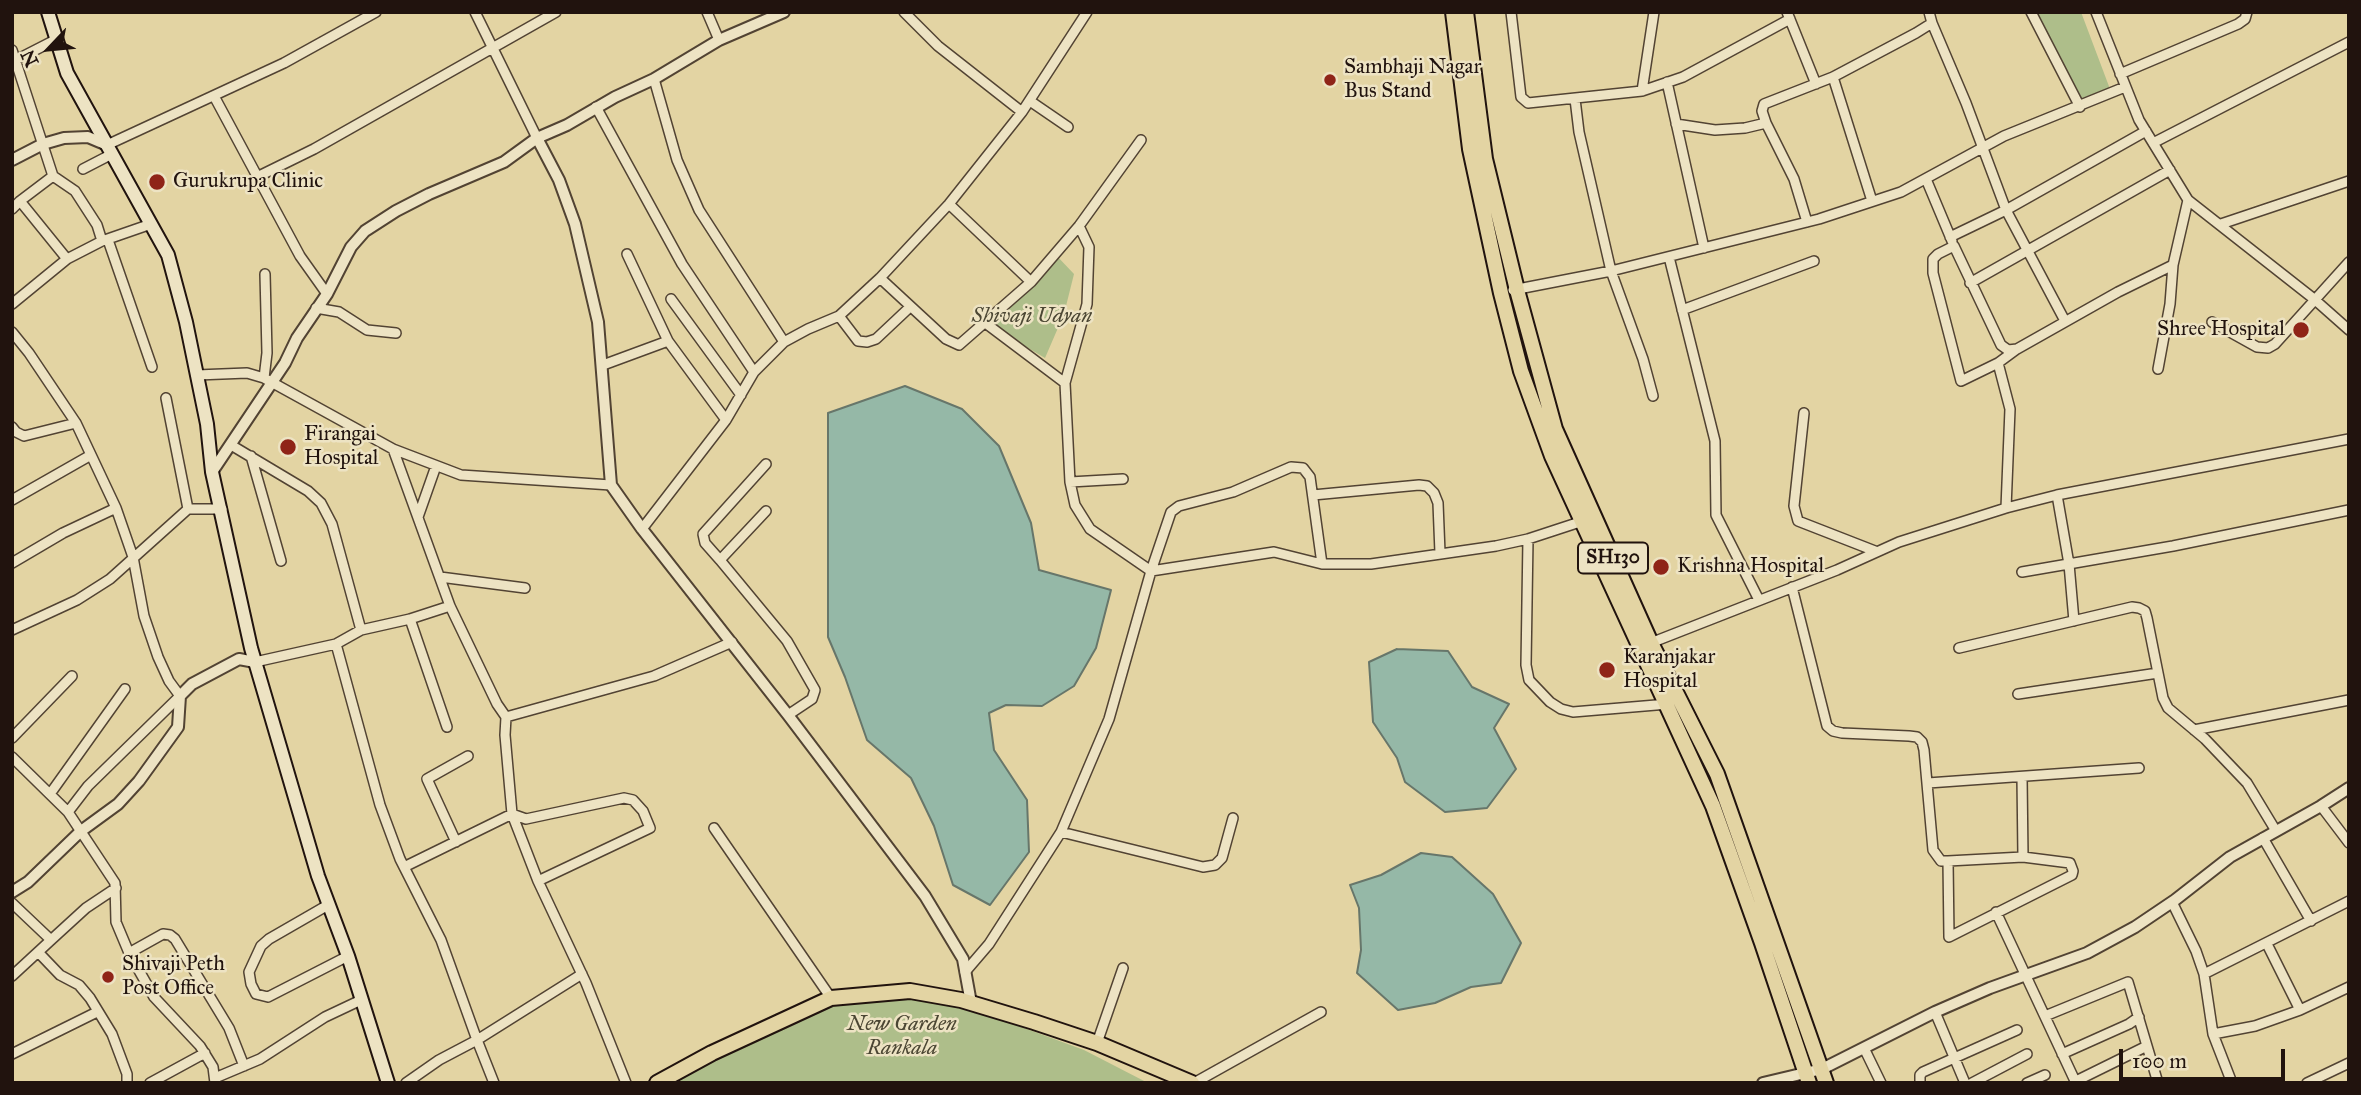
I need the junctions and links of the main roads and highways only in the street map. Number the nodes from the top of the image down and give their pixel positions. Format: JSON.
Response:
{"nodes":[{"id":1,"x":48,"y":12,"type":"edge"},
{"id":2,"x":1453,"y":12,"type":"edge"},
{"id":3,"x":1466,"y":12,"type":"edge"},
{"id":4,"x":1588,"y":519,"type":"junction"},
{"id":5,"x":1645,"y":645,"type":"junction"},
{"id":6,"x":1824,"y":1076,"type":"edge"},
{"id":7,"x":1808,"y":1078,"type":"edge"},
{"id":8,"x":388,"y":1083,"type":"edge"},
{"id":9,"x":657,"y":1083,"type":"edge"},
{"id":10,"x":1193,"y":1083,"type":"edge"}],
"edges":[{"from":1,"to":8,"type":"main road"},
{"from":2,"to":4,"type":"main road","number":"SH130"},
{"from":3,"to":4,"type":"main road","number":"SH130"},
{"from":4,"to":5,"type":"main road","number":"SH130"},
{"from":4,"to":5,"type":"main road","number":"SH130"},
{"from":5,"to":6,"type":"main road","number":"SH130"},
{"from":5,"to":7,"type":"main road"},
{"from":9,"to":10,"type":"main road"}]}
